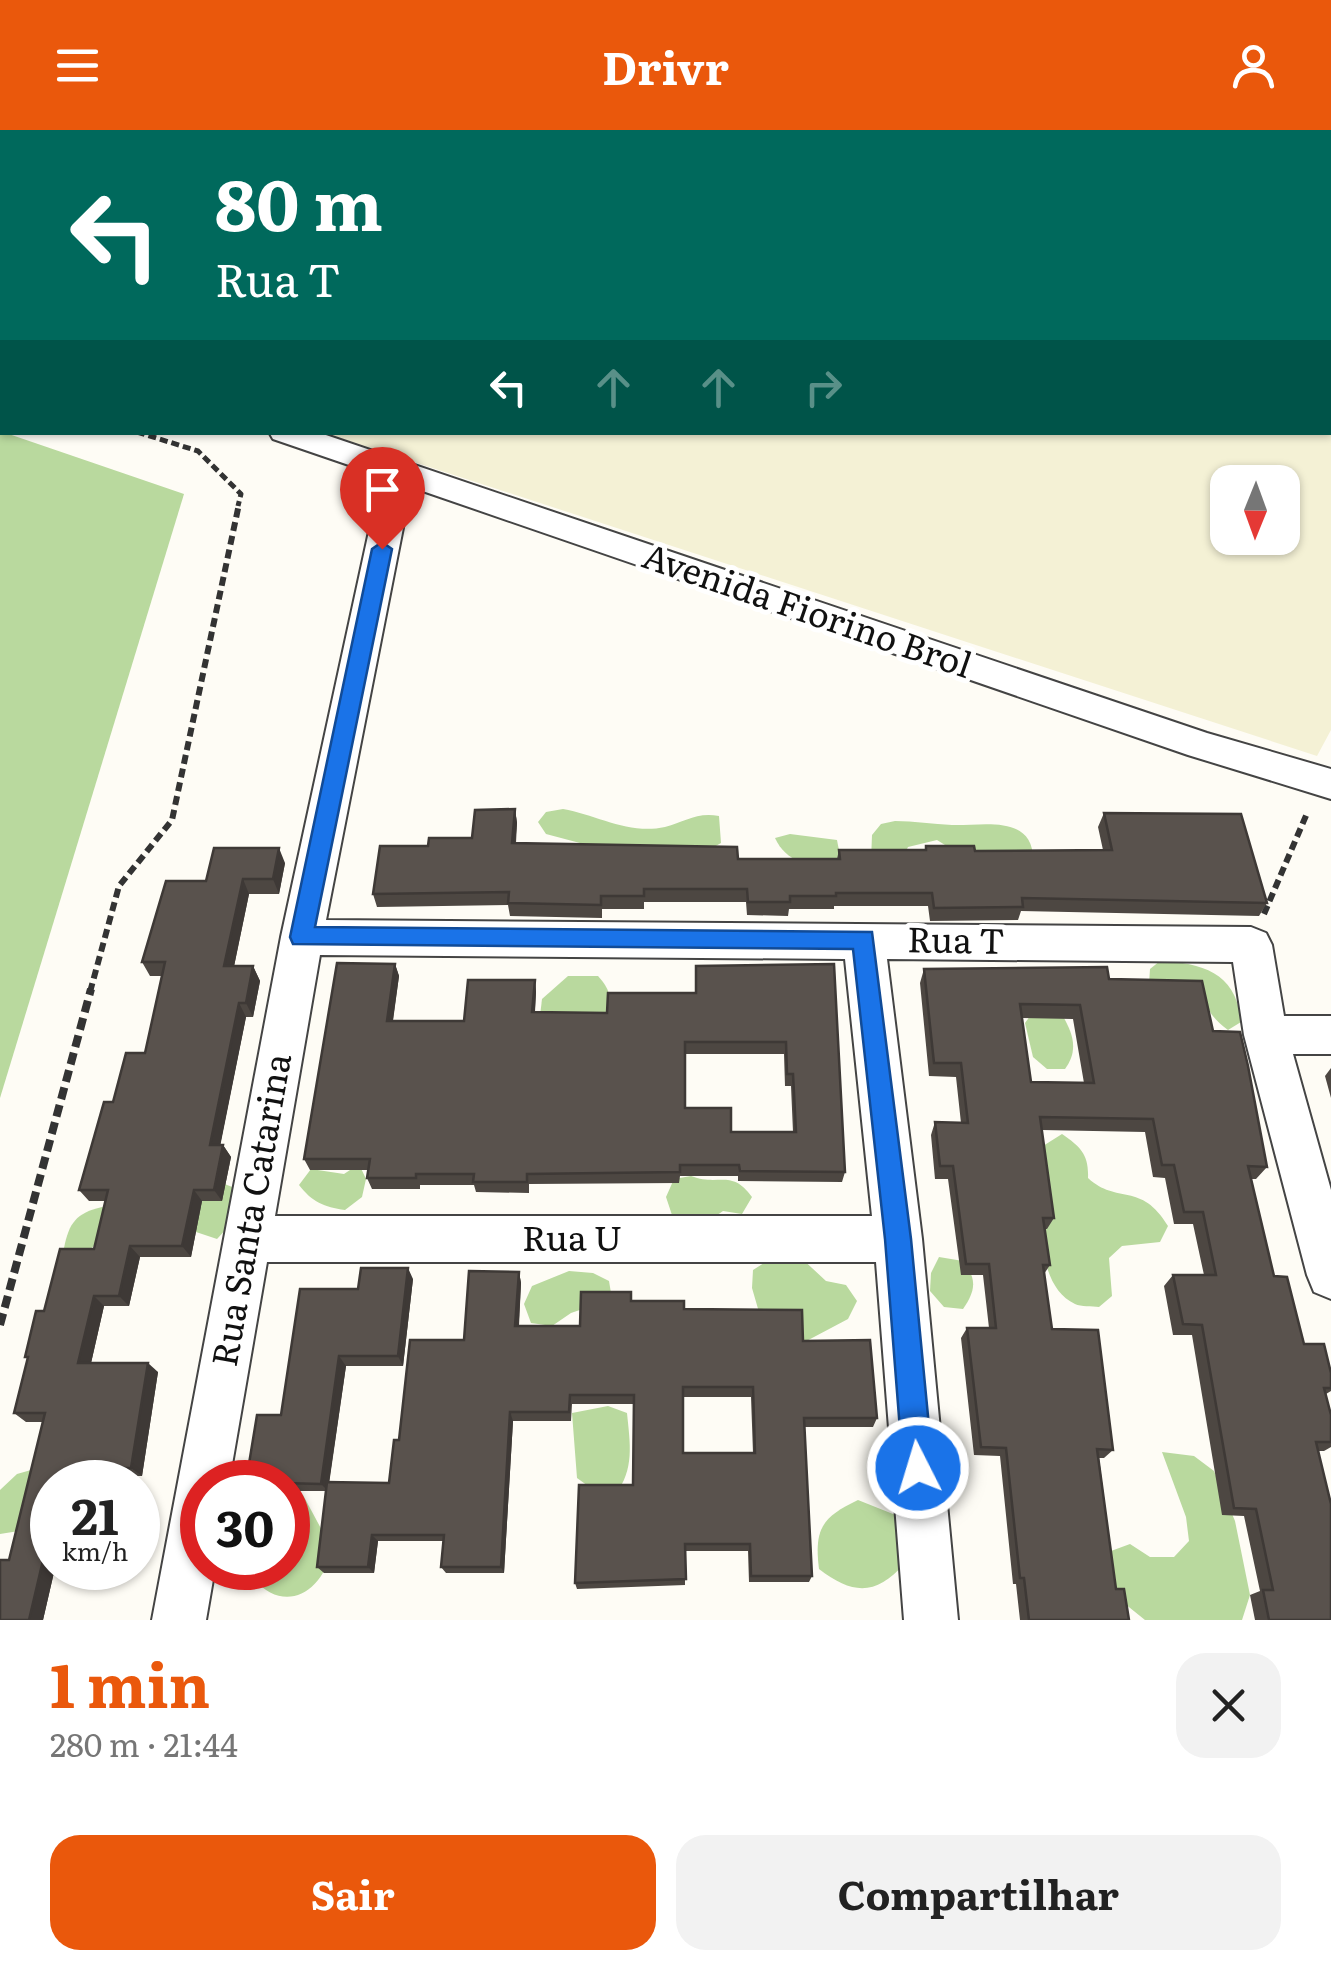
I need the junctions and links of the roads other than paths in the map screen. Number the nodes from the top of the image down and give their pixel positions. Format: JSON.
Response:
{"nodes":[{"id":1,"x":293,"y":435,"type":"edge"},
{"id":2,"x":398,"y":471,"type":"junction"},
{"id":3,"x":1326,"y":783,"type":"edge"},
{"id":4,"x":302,"y":937,"type":"junction"},
{"id":5,"x":864,"y":940,"type":"junction"},
{"id":6,"x":1266,"y":1035,"type":"junction"},
{"id":7,"x":1331,"y":1035,"type":"edge"},
{"id":8,"x":246,"y":1239,"type":"junction"},
{"id":9,"x":898,"y":1239,"type":"junction"},
{"id":10,"x":1331,"y":1275,"type":"edge"},
{"id":11,"x":207,"y":1460,"type":"edge"},
{"id":12,"x":184,"y":1590,"type":"edge"},
{"id":13,"x":178,"y":1620,"type":"edge"},
{"id":14,"x":931,"y":1620,"type":"edge"}],
"edges":[{"from":1,"to":2,"type":"street","name":"Avenida Fiorino Brol"},
{"from":2,"to":3,"type":"street","name":"Avenida Fiorino Brol"},
{"from":2,"to":4,"type":"street","name":"Rua Santa Catarina"},
{"from":4,"to":5,"type":"street","name":"Rua T"},
{"from":4,"to":8,"type":"street","name":"Rua Santa Catarina"},
{"from":5,"to":6,"type":"street","name":"Rua T"},
{"from":5,"to":9,"type":"street"},
{"from":6,"to":7,"type":"street"},
{"from":6,"to":10,"type":"street"},
{"from":8,"to":9,"type":"street","name":"Rua U"},
{"from":8,"to":11,"type":"street","name":"Rua Santa Catarina"},
{"from":9,"to":14,"type":"street"},
{"from":12,"to":13,"type":"street","name":"Rua Santa Catarina"}]}
